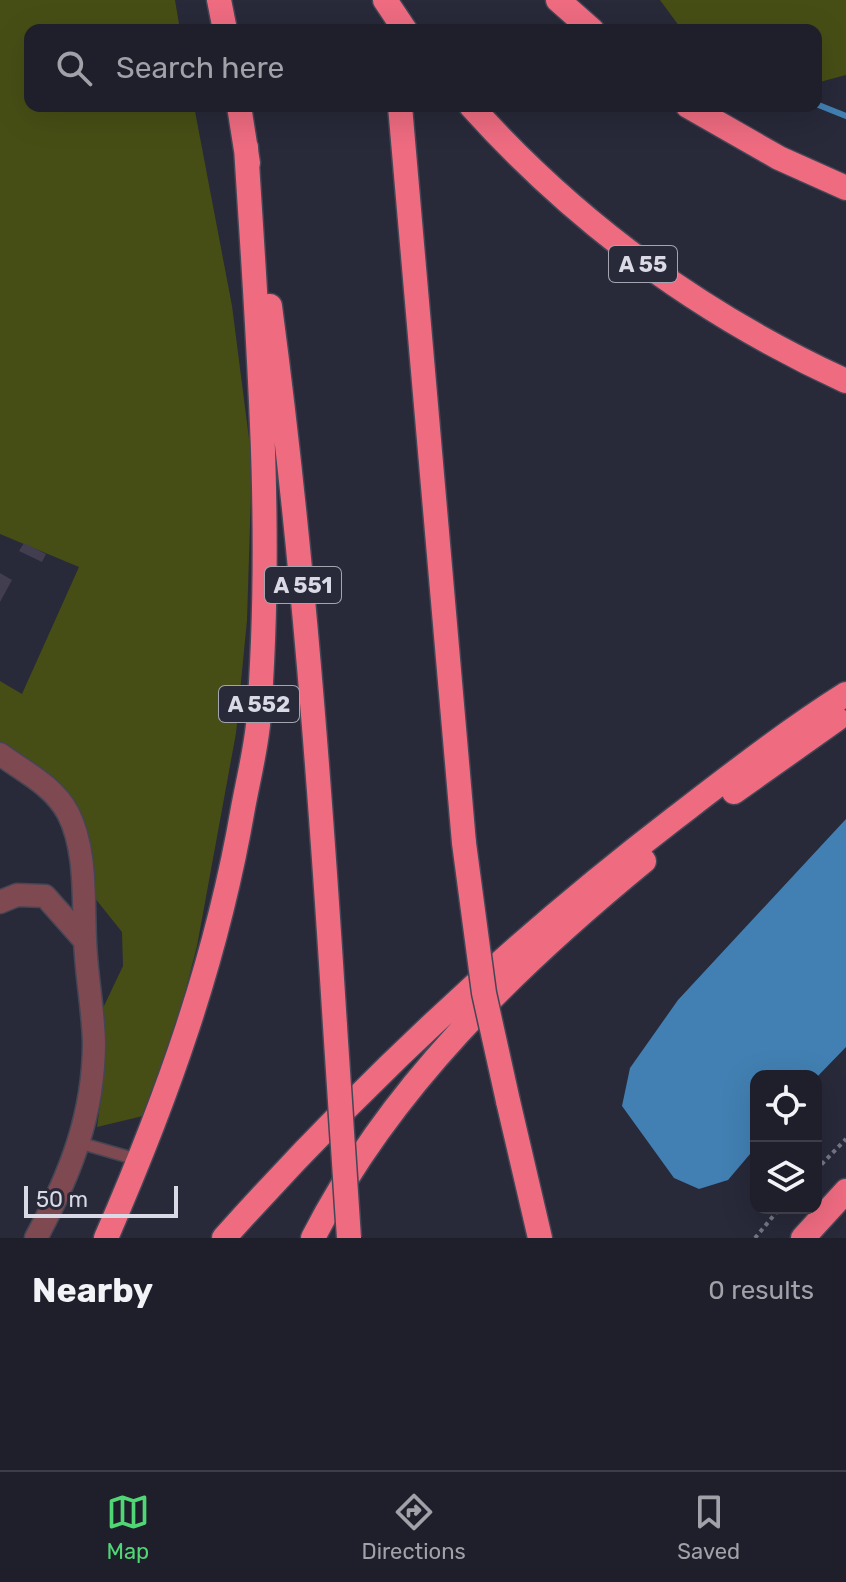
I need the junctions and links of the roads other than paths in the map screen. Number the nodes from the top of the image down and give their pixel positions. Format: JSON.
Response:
{"nodes":[{"id":1,"x":219,"y":0,"type":"edge"},
{"id":2,"x":385,"y":0,"type":"edge"},
{"id":3,"x":558,"y":0,"type":"edge"},
{"id":4,"x":224,"y":24,"type":"edge"},
{"id":5,"x":389,"y":24,"type":"edge"},
{"id":6,"x":401,"y":24,"type":"edge"},
{"id":7,"x":585,"y":24,"type":"edge"},
{"id":8,"x":240,"y":112,"type":"edge"},
{"id":9,"x":477,"y":112,"type":"edge"},
{"id":10,"x":698,"y":112,"type":"edge"},
{"id":11,"x":401,"y":115,"type":"edge"},
{"id":12,"x":246,"y":147,"type":"junction"},
{"id":13,"x":846,"y":188,"type":"edge"},
{"id":14,"x":846,"y":381,"type":"edge"},
{"id":15,"x":846,"y":694,"type":"edge"},
{"id":16,"x":846,"y":713,"type":"edge"},
{"id":17,"x":0,"y":754,"type":"edge"},
{"id":18,"x":0,"y":902,"type":"edge"},
{"id":19,"x":85,"y":941,"type":"junction"},
{"id":20,"x":80,"y":1143,"type":"junction"},
{"id":21,"x":140,"y":1161,"type":"junction"},
{"id":22,"x":846,"y":1191,"type":"edge"},
{"id":23,"x":36,"y":1238,"type":"edge"},
{"id":24,"x":106,"y":1238,"type":"edge"},
{"id":25,"x":224,"y":1238,"type":"edge"},
{"id":26,"x":313,"y":1238,"type":"edge"},
{"id":27,"x":349,"y":1238,"type":"edge"},
{"id":28,"x":540,"y":1238,"type":"edge"},
{"id":29,"x":803,"y":1238,"type":"edge"}],
"edges":[{"from":1,"to":4,"type":"highway"},
{"from":2,"to":5,"type":"highway"},
{"from":2,"to":6,"type":"highway"},
{"from":3,"to":7,"type":"highway"},
{"from":8,"to":12,"type":"highway","number":"A 551"},
{"from":9,"to":14,"type":"highway","number":"A 55"},
{"from":10,"to":13,"type":"highway"},
{"from":11,"to":28,"type":"highway","bridge":true},
{"from":12,"to":21,"type":"highway","number":"A 552"},
{"from":12,"to":27,"type":"highway","number":"A 551","bridge":true},
{"from":15,"to":25,"type":"highway"},
{"from":16,"to":26,"type":"highway"},
{"from":17,"to":19,"type":"street"},
{"from":18,"to":19,"type":"street"},
{"from":19,"to":20,"type":"street"},
{"from":20,"to":21,"type":"lane"},
{"from":20,"to":23,"type":"street"},
{"from":21,"to":24,"type":"highway","number":"A 552"},
{"from":22,"to":29,"type":"highway"}]}
